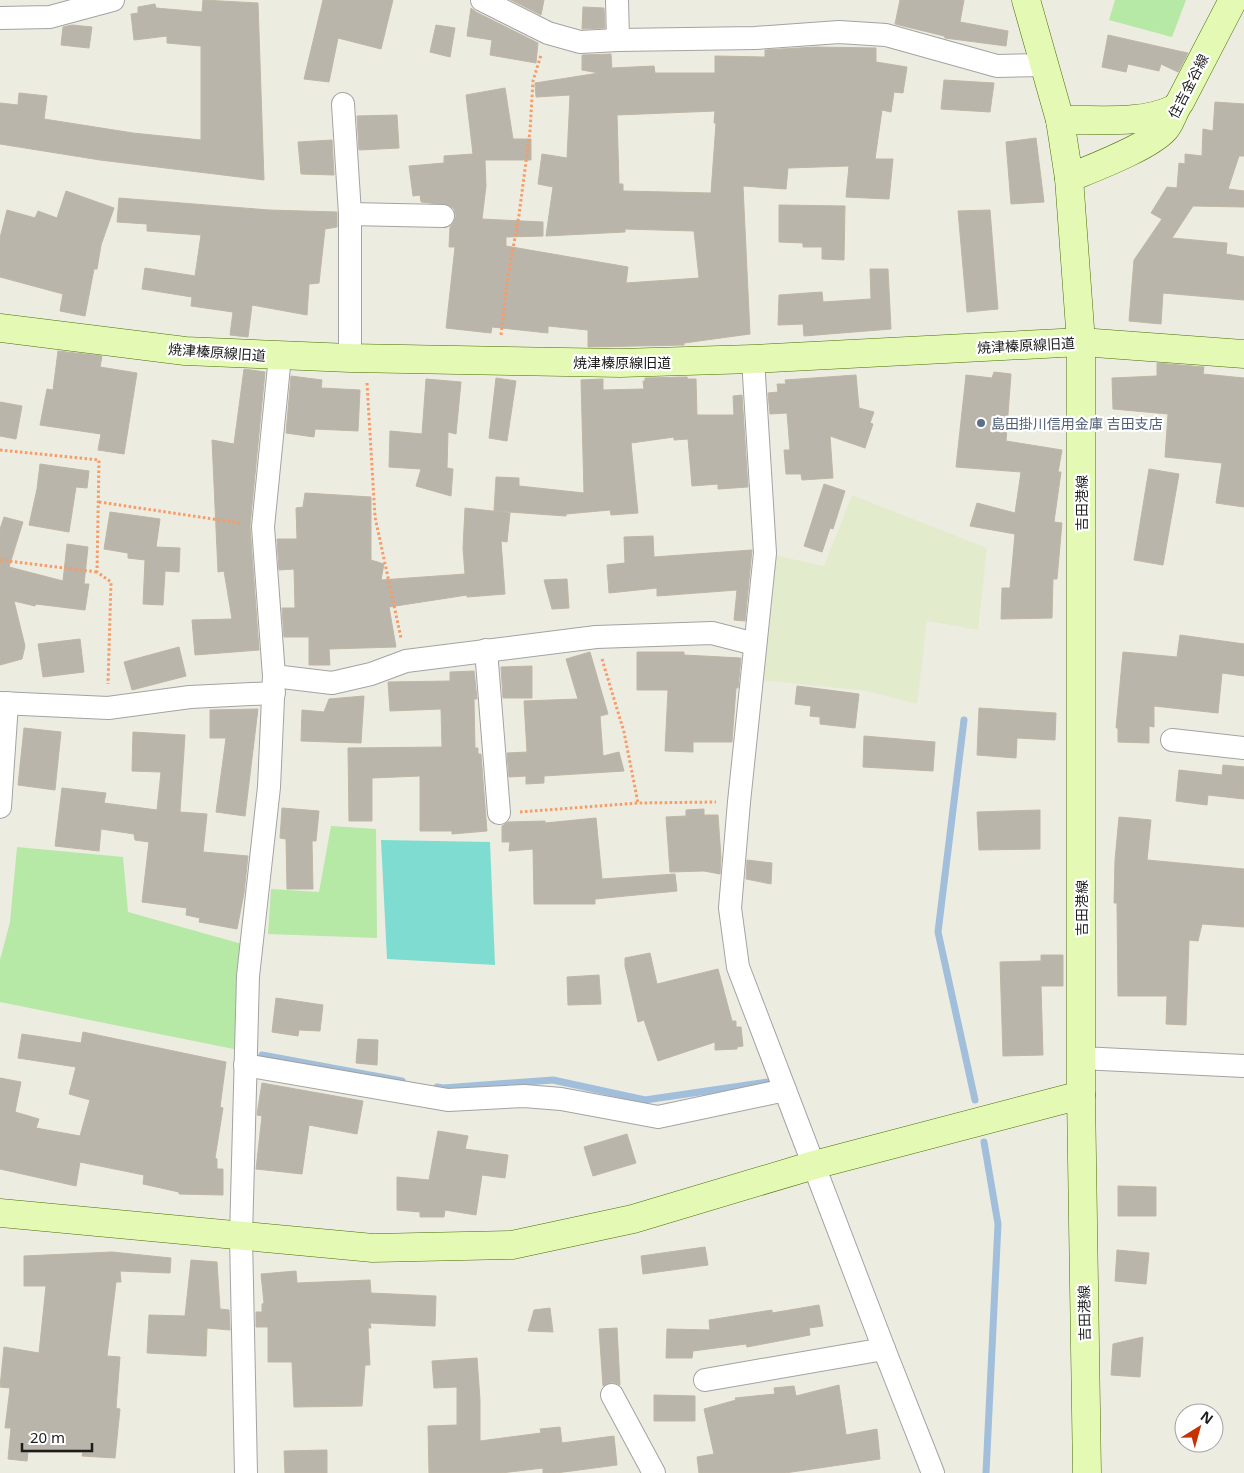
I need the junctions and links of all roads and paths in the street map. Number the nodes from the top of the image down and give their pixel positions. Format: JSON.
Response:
{"nodes":[{"id":1,"x":113,"y":0,"type":"edge"},
{"id":2,"x":482,"y":0,"type":"edge"},
{"id":3,"x":617,"y":0,"type":"edge"},
{"id":4,"x":1026,"y":0,"type":"edge"},
{"id":5,"x":1233,"y":0,"type":"edge"},
{"id":6,"x":0,"y":18,"type":"edge"},
{"id":7,"x":548,"y":34,"type":"junction"},
{"id":8,"x":618,"y":40,"type":"junction"},
{"id":9,"x":1045,"y":66,"type":"junction"},
{"id":10,"x":343,"y":104,"type":"dead end"},
{"id":11,"x":1174,"y":109,"type":"junction"},
{"id":12,"x":1060,"y":120,"type":"junction"},
{"id":13,"x":1069,"y":178,"type":"junction"},
{"id":14,"x":350,"y":214,"type":"junction"},
{"id":15,"x":443,"y":216,"type":"dead end"},
{"id":16,"x":0,"y":328,"type":"edge"},
{"id":17,"x":1081,"y":342,"type":"junction"},
{"id":18,"x":1244,"y":354,"type":"edge"},
{"id":19,"x":280,"y":356,"type":"junction"},
{"id":20,"x":358,"y":358,"type":"junction"},
{"id":21,"x":753,"y":359,"type":"junction"},
{"id":22,"x":498,"y":361,"type":"junction"},
{"id":23,"x":0,"y":450,"type":"edge"},
{"id":24,"x":99,"y":502,"type":"junction"},
{"id":25,"x":263,"y":527,"type":"junction"},
{"id":26,"x":0,"y":560,"type":"edge"},
{"id":27,"x":97,"y":572,"type":"junction"},
{"id":28,"x":596,"y":637,"type":"junction"},
{"id":29,"x":755,"y":644,"type":"junction"},
{"id":30,"x":486,"y":650,"type":"junction"},
{"id":31,"x":406,"y":661,"type":"junction"},
{"id":32,"x":274,"y":685,"type":"junction"},
{"id":33,"x":3,"y":703,"type":"edge"},
{"id":34,"x":108,"y":708,"type":"junction"},
{"id":35,"x":1172,"y":740,"type":"dead end"},
{"id":36,"x":1244,"y":748,"type":"edge"},
{"id":37,"x":739,"y":802,"type":"junction"},
{"id":38,"x":638,"y":803,"type":"junction"},
{"id":39,"x":0,"y":807,"type":"edge"},
{"id":40,"x":499,"y":813,"type":"joint"},
{"id":41,"x":1081,"y":1058,"type":"junction"},
{"id":42,"x":245,"y":1065,"type":"junction"},
{"id":43,"x":1244,"y":1066,"type":"edge"},
{"id":44,"x":785,"y":1090,"type":"junction"},
{"id":45,"x":1081,"y":1095,"type":"junction"},
{"id":46,"x":814,"y":1165,"type":"junction"},
{"id":47,"x":0,"y":1213,"type":"edge"},
{"id":48,"x":241,"y":1237,"type":"junction"},
{"id":49,"x":884,"y":1350,"type":"junction"},
{"id":50,"x":705,"y":1380,"type":"dead end"},
{"id":51,"x":612,"y":1395,"type":"dead end"},
{"id":52,"x":246,"y":1473,"type":"edge"},
{"id":53,"x":654,"y":1473,"type":"edge"},
{"id":54,"x":933,"y":1473,"type":"edge"},
{"id":55,"x":1087,"y":1473,"type":"edge"}],
"edges":[{"from":1,"to":6,"type":"street"},
{"from":2,"to":7,"type":"street"},
{"from":3,"to":8,"type":"street"},
{"from":4,"to":9,"type":"street"},
{"from":5,"to":11,"type":"street","name":"住吉金谷線"},
{"from":7,"to":8,"type":"street"},
{"from":7,"to":22,"type":"path"},
{"from":8,"to":9,"type":"street"},
{"from":9,"to":12,"type":"street"},
{"from":10,"to":14,"type":"street"},
{"from":11,"to":12,"type":"street"},
{"from":11,"to":13,"type":"street","name":"住吉金谷線"},
{"from":12,"to":13,"type":"street"},
{"from":13,"to":17,"type":"street"},
{"from":14,"to":15,"type":"street"},
{"from":14,"to":20,"type":"street"},
{"from":16,"to":19,"type":"street","name":"焼津榛原線旧道"},
{"from":17,"to":18,"type":"street","name":"焼津榛原線旧道"},
{"from":17,"to":21,"type":"street","name":"焼津榛原線旧道"},
{"from":17,"to":41,"type":"street","name":"吉田港線"},
{"from":19,"to":20,"type":"street","name":"焼津榛原線旧道"},
{"from":19,"to":25,"type":"street"},
{"from":20,"to":22,"type":"street","name":"焼津榛原線旧道"},
{"from":20,"to":31,"type":"path"},
{"from":21,"to":22,"type":"street","name":"焼津榛原線旧道"},
{"from":21,"to":29,"type":"street"},
{"from":23,"to":24,"type":"path"},
{"from":24,"to":25,"type":"path"},
{"from":24,"to":27,"type":"path"},
{"from":25,"to":32,"type":"street"},
{"from":26,"to":27,"type":"path"},
{"from":27,"to":34,"type":"path"},
{"from":28,"to":29,"type":"street"},
{"from":28,"to":30,"type":"street"},
{"from":28,"to":38,"type":"path"},
{"from":29,"to":37,"type":"street"},
{"from":30,"to":31,"type":"street"},
{"from":30,"to":40,"type":"street"},
{"from":31,"to":32,"type":"street"},
{"from":32,"to":34,"type":"street"},
{"from":32,"to":42,"type":"street"},
{"from":33,"to":34,"type":"street"},
{"from":33,"to":39,"type":"street"},
{"from":35,"to":36,"type":"street"},
{"from":37,"to":38,"type":"path"},
{"from":37,"to":44,"type":"street"},
{"from":38,"to":40,"type":"path"},
{"from":41,"to":43,"type":"street"},
{"from":41,"to":45,"type":"street","name":"吉田港線"},
{"from":42,"to":44,"type":"street"},
{"from":42,"to":48,"type":"street"},
{"from":44,"to":46,"type":"street"},
{"from":45,"to":46,"type":"street"},
{"from":45,"to":55,"type":"street","name":"吉田港線"},
{"from":46,"to":48,"type":"street"},
{"from":46,"to":49,"type":"street"},
{"from":47,"to":48,"type":"street"},
{"from":48,"to":52,"type":"street"},
{"from":49,"to":50,"type":"street"},
{"from":49,"to":54,"type":"street"},
{"from":51,"to":53,"type":"street"}]}
